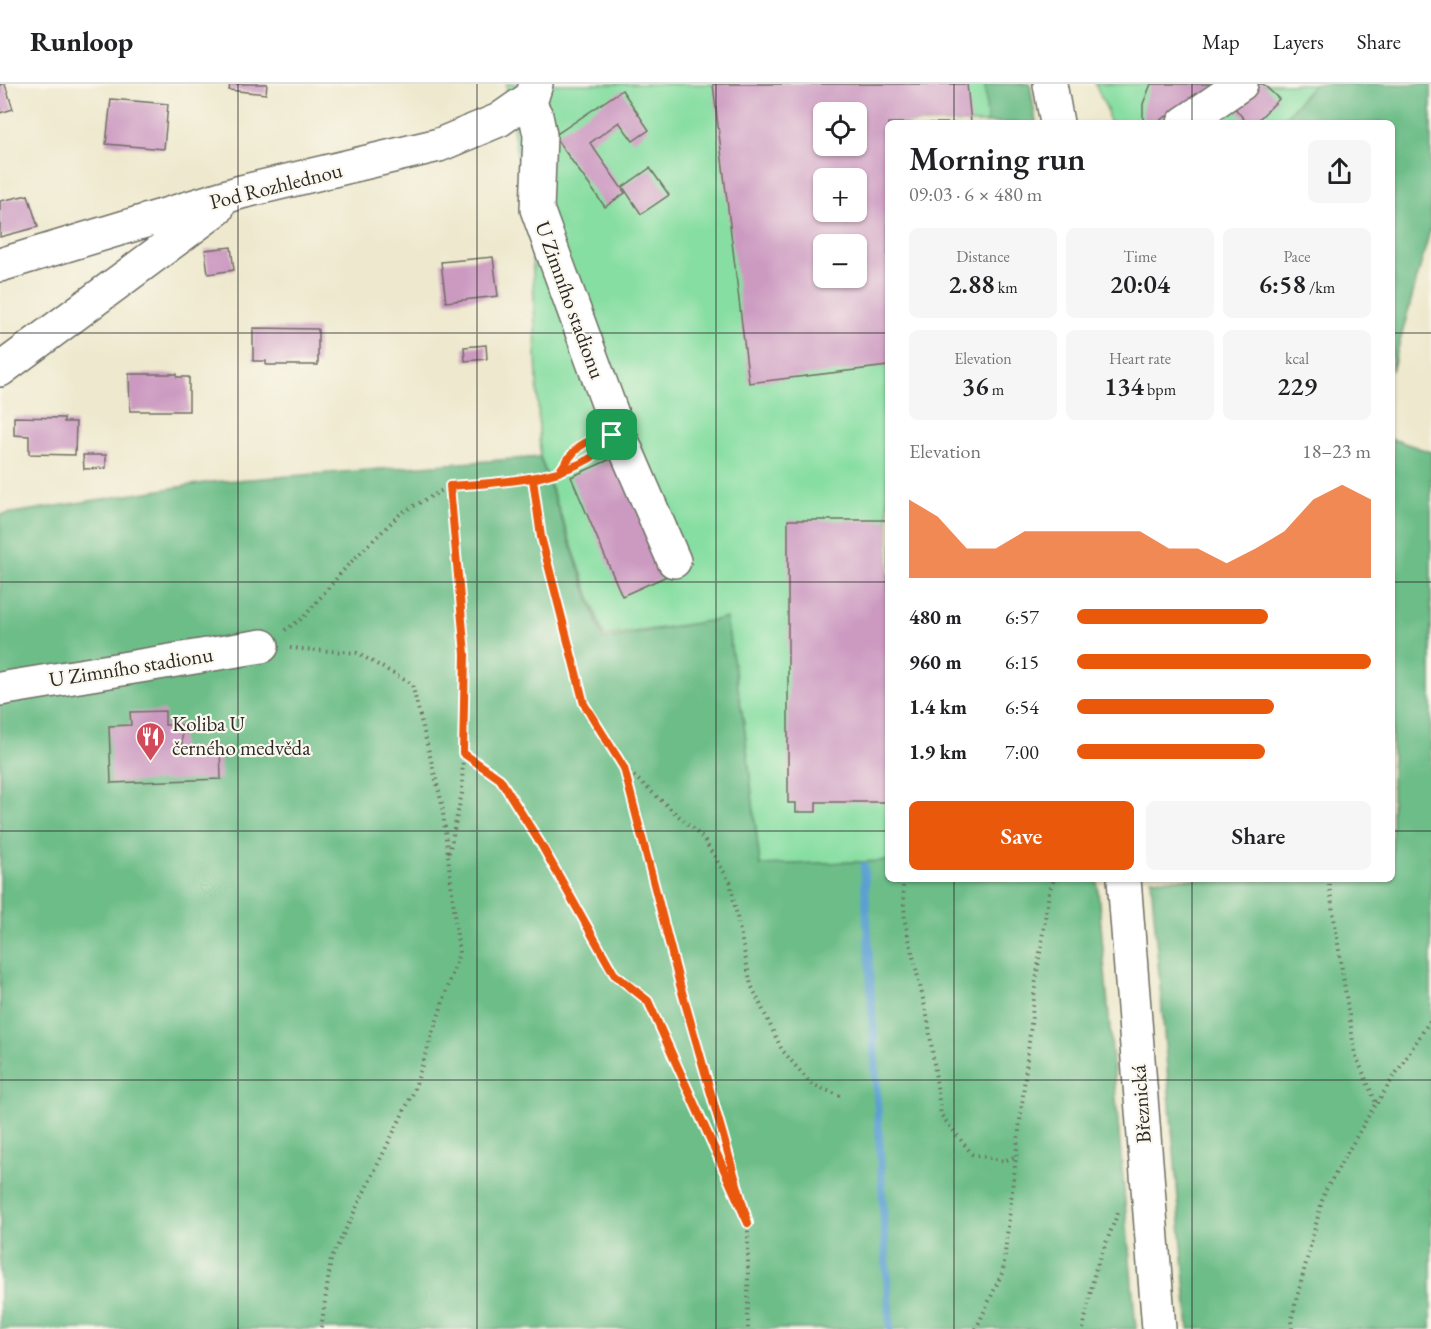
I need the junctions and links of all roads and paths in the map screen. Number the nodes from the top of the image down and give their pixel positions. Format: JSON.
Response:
{"nodes":[{"id":1,"x":1050,"y":84,"type":"edge"},
{"id":2,"x":1241,"y":84,"type":"edge"},
{"id":3,"x":532,"y":92,"type":"edge"},
{"id":4,"x":1056,"y":120,"type":"edge"},
{"id":5,"x":1188,"y":120,"type":"edge"},
{"id":6,"x":241,"y":192,"type":"junction"},
{"id":7,"x":0,"y":265,"type":"edge"},
{"id":8,"x":0,"y":370,"type":"edge"},
{"id":9,"x":614,"y":431,"type":"junction"},
{"id":10,"x":559,"y":472,"type":"junction"},
{"id":11,"x":533,"y":479,"type":"junction"},
{"id":12,"x":450,"y":486,"type":"junction"},
{"id":13,"x":674,"y":561,"type":"dead end"},
{"id":14,"x":303,"y":618,"type":"dead end"},
{"id":15,"x":262,"y":646,"type":"joint"},
{"id":16,"x":0,"y":689,"type":"edge"},
{"id":17,"x":463,"y":753,"type":"junction"},
{"id":18,"x":624,"y":768,"type":"junction"},
{"id":19,"x":448,"y":858,"type":"junction"},
{"id":20,"x":1053,"y":882,"type":"edge"},
{"id":21,"x":1124,"y":882,"type":"edge"},
{"id":22,"x":1328,"y":882,"type":"edge"},
{"id":23,"x":903,"y":886,"type":"dead end"},
{"id":24,"x":1431,"y":1019,"type":"edge"},
{"id":25,"x":843,"y":1097,"type":"dead end"},
{"id":26,"x":1376,"y":1103,"type":"junction"},
{"id":27,"x":1016,"y":1156,"type":"junction"},
{"id":28,"x":1124,"y":1199,"type":"dead end"},
{"id":29,"x":748,"y":1223,"type":"junction"},
{"id":30,"x":976,"y":1327,"type":"edge"},
{"id":31,"x":321,"y":1329,"type":"edge"},
{"id":32,"x":748,"y":1329,"type":"edge"},
{"id":33,"x":1083,"y":1329,"type":"edge"},
{"id":34,"x":1159,"y":1329,"type":"edge"},
{"id":35,"x":1292,"y":1329,"type":"edge"}],
"edges":[{"from":1,"to":4,"type":"street"},
{"from":2,"to":5,"type":"street"},
{"from":3,"to":6,"type":"street","name":"Pod Rozhlednou"},
{"from":3,"to":9,"type":"street","name":"U Zimního stadionu"},
{"from":6,"to":7,"type":"street","name":"Pod Rozhlednou"},
{"from":6,"to":8,"type":"street"},
{"from":9,"to":10,"type":"path"},
{"from":9,"to":10,"type":"path"},
{"from":9,"to":13,"type":"street","name":"U Zimního stadionu"},
{"from":10,"to":11,"type":"path"},
{"from":11,"to":12,"type":"path"},
{"from":11,"to":18,"type":"path"},
{"from":12,"to":14,"type":"path"},
{"from":12,"to":17,"type":"path"},
{"from":15,"to":16,"type":"street","name":"U Zimního stadionu"},
{"from":15,"to":19,"type":"path"},
{"from":17,"to":19,"type":"path"},
{"from":17,"to":29,"type":"path"},
{"from":18,"to":25,"type":"path"},
{"from":18,"to":29,"type":"path"},
{"from":19,"to":31,"type":"path"},
{"from":20,"to":27,"type":"path"},
{"from":21,"to":34,"type":"street","name":"Březnická"},
{"from":22,"to":26,"type":"path"},
{"from":23,"to":27,"type":"path"},
{"from":24,"to":26,"type":"path"},
{"from":26,"to":35,"type":"path"},
{"from":27,"to":30,"type":"path"},
{"from":28,"to":33,"type":"path"},
{"from":29,"to":32,"type":"path"}]}
